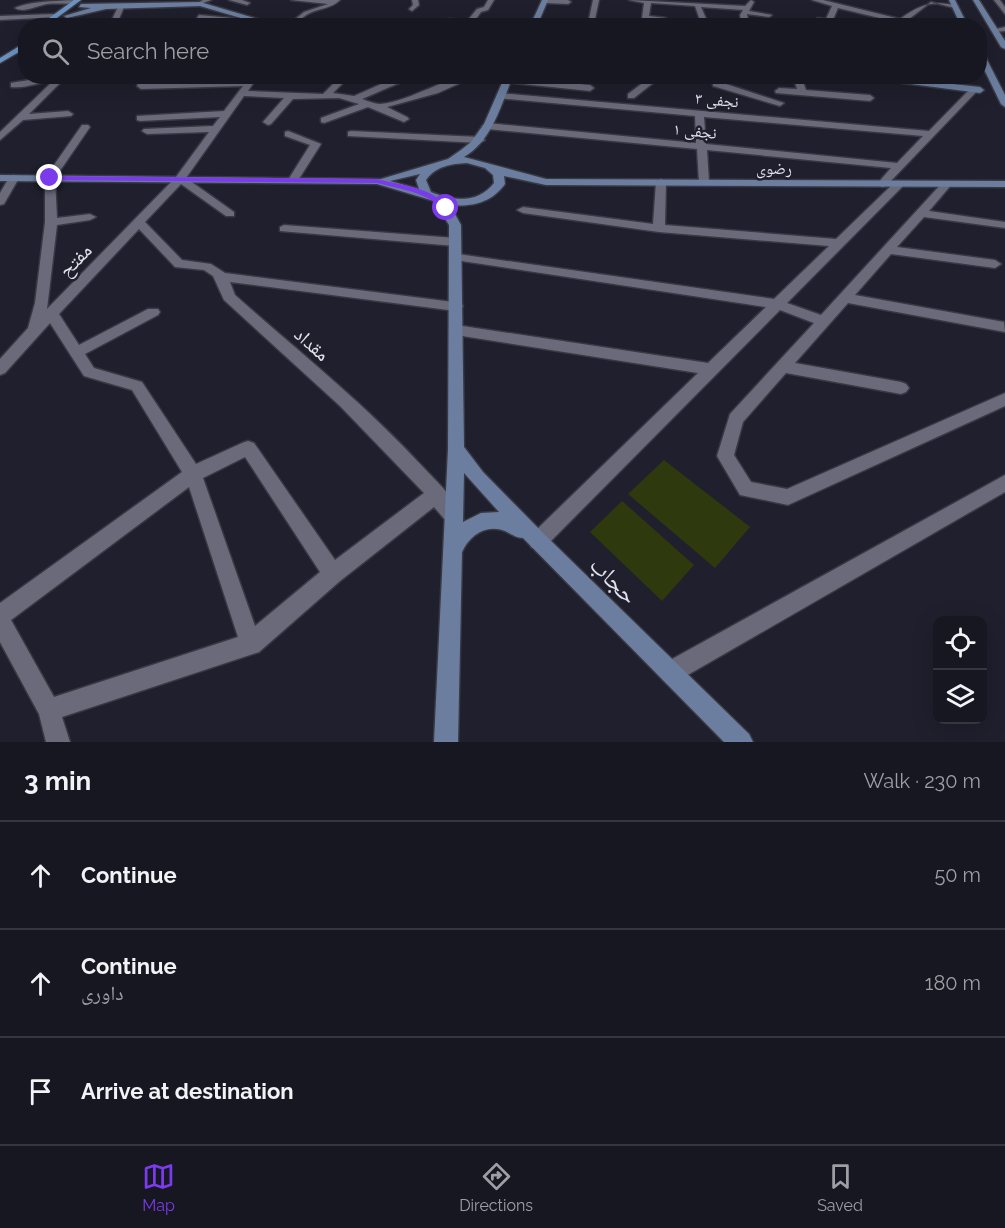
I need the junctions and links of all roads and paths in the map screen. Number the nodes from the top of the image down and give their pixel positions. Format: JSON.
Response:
{"nodes":[{"id":1,"x":90,"y":0,"type":"edge"},
{"id":2,"x":208,"y":0,"type":"edge"},
{"id":3,"x":232,"y":0,"type":"edge"},
{"id":4,"x":294,"y":0,"type":"edge"},
{"id":5,"x":415,"y":0,"type":"edge"},
{"id":6,"x":491,"y":0,"type":"edge"},
{"id":7,"x":545,"y":0,"type":"edge"},
{"id":8,"x":596,"y":0,"type":"edge"},
{"id":9,"x":632,"y":0,"type":"edge"},
{"id":10,"x":752,"y":0,"type":"edge"},
{"id":11,"x":815,"y":0,"type":"edge"},
{"id":12,"x":930,"y":0,"type":"edge"},
{"id":13,"x":997,"y":0,"type":"edge"},
{"id":14,"x":336,"y":1,"type":"edge"},
{"id":15,"x":648,"y":1,"type":"edge"},
{"id":16,"x":975,"y":1,"type":"edge"},
{"id":17,"x":187,"y":2,"type":"edge"},
{"id":18,"x":568,"y":2,"type":"dead end"},
{"id":19,"x":78,"y":3,"type":"edge"},
{"id":20,"x":247,"y":3,"type":"dead end"},
{"id":21,"x":838,"y":3,"type":"edge"},
{"id":22,"x":954,"y":3,"type":"edge"},
{"id":23,"x":200,"y":4,"type":"junction"},
{"id":24,"x":697,"y":4,"type":"junction"},
{"id":25,"x":115,"y":5,"type":"edge"},
{"id":26,"x":919,"y":7,"type":"junction"},
{"id":27,"x":18,"y":8,"type":"dead end"},
{"id":28,"x":412,"y":9,"type":"dead end"},
{"id":29,"x":927,"y":9,"type":"dead end"},
{"id":30,"x":467,"y":10,"type":"dead end"},
{"id":31,"x":478,"y":10,"type":"junction"},
{"id":32,"x":746,"y":10,"type":"junction"},
{"id":33,"x":1005,"y":12,"type":"edge"},
{"id":34,"x":769,"y":15,"type":"dead end"},
{"id":35,"x":55,"y":16,"type":"junction"},
{"id":36,"x":67,"y":16,"type":"junction"},
{"id":37,"x":364,"y":16,"type":"dead end"},
{"id":38,"x":4,"y":17,"type":"edge"},
{"id":39,"x":199,"y":17,"type":"dead end"},
{"id":40,"x":387,"y":17,"type":"dead end"},
{"id":41,"x":817,"y":17,"type":"dead end"},
{"id":42,"x":52,"y":18,"type":"edge"},
{"id":43,"x":64,"y":18,"type":"edge"},
{"id":44,"x":223,"y":18,"type":"edge"},
{"id":45,"x":244,"y":18,"type":"edge"},
{"id":46,"x":300,"y":18,"type":"edge"},
{"id":47,"x":376,"y":18,"type":"joint"},
{"id":48,"x":473,"y":18,"type":"edge"},
{"id":49,"x":537,"y":18,"type":"edge"},
{"id":50,"x":592,"y":18,"type":"edge"},
{"id":51,"x":646,"y":18,"type":"edge"},
{"id":52,"x":702,"y":18,"type":"edge"},
{"id":53,"x":744,"y":18,"type":"edge"},
{"id":54,"x":824,"y":18,"type":"edge"},
{"id":55,"x":830,"y":18,"type":"edge"},
{"id":56,"x":890,"y":18,"type":"edge"},
{"id":57,"x":904,"y":18,"type":"edge"},
{"id":58,"x":961,"y":18,"type":"edge"},
{"id":59,"x":987,"y":18,"type":"edge"},
{"id":60,"x":987,"y":18,"type":"edge"},
{"id":61,"x":0,"y":23,"type":"edge"},
{"id":62,"x":1005,"y":29,"type":"edge"},
{"id":63,"x":995,"y":30,"type":"junction"},
{"id":64,"x":18,"y":41,"type":"edge"},
{"id":65,"x":1005,"y":47,"type":"edge"},
{"id":66,"x":18,"y":50,"type":"edge"},
{"id":67,"x":0,"y":52,"type":"edge"},
{"id":68,"x":0,"y":62,"type":"edge"},
{"id":69,"x":987,"y":69,"type":"edge"},
{"id":70,"x":29,"y":84,"type":"edge"},
{"id":71,"x":58,"y":84,"type":"edge"},
{"id":72,"x":187,"y":84,"type":"edge"},
{"id":73,"x":249,"y":84,"type":"edge"},
{"id":74,"x":338,"y":84,"type":"edge"},
{"id":75,"x":389,"y":84,"type":"edge"},
{"id":76,"x":444,"y":84,"type":"edge"},
{"id":77,"x":505,"y":84,"type":"edge"},
{"id":78,"x":557,"y":84,"type":"edge"},
{"id":79,"x":648,"y":84,"type":"edge"},
{"id":80,"x":716,"y":84,"type":"edge"},
{"id":81,"x":800,"y":84,"type":"edge"},
{"id":82,"x":924,"y":84,"type":"edge"},
{"id":83,"x":995,"y":84,"type":"junction"},
{"id":84,"x":14,"y":85,"type":"dead end"},
{"id":85,"x":141,"y":86,"type":"dead end"},
{"id":86,"x":154,"y":86,"type":"junction"},
{"id":87,"x":590,"y":88,"type":"dead end"},
{"id":88,"x":34,"y":89,"type":"dead end"},
{"id":89,"x":55,"y":89,"type":"junction"},
{"id":90,"x":977,"y":90,"type":"junction"},
{"id":91,"x":779,"y":91,"type":"dead end"},
{"id":92,"x":802,"y":92,"type":"junction"},
{"id":93,"x":242,"y":93,"type":"junction"},
{"id":94,"x":292,"y":94,"type":"junction"},
{"id":95,"x":325,"y":96,"type":"junction"},
{"id":96,"x":500,"y":96,"type":"junction"},
{"id":97,"x":632,"y":96,"type":"dead end"},
{"id":98,"x":143,"y":98,"type":"dead end"},
{"id":99,"x":870,"y":98,"type":"dead end"},
{"id":100,"x":355,"y":99,"type":"junction"},
{"id":101,"x":1004,"y":102,"type":"edge"},
{"id":102,"x":780,"y":103,"type":"dead end"},
{"id":103,"x":367,"y":104,"type":"junction"},
{"id":104,"x":379,"y":107,"type":"junction"},
{"id":105,"x":19,"y":112,"type":"junction"},
{"id":106,"x":68,"y":114,"type":"dead end"},
{"id":107,"x":227,"y":114,"type":"junction"},
{"id":108,"x":699,"y":114,"type":"junction"},
{"id":109,"x":140,"y":118,"type":"dead end"},
{"id":110,"x":404,"y":119,"type":"dead end"},
{"id":111,"x":324,"y":120,"type":"dead end"},
{"id":112,"x":268,"y":122,"type":"dead end"},
{"id":113,"x":487,"y":126,"type":"junction"},
{"id":114,"x":85,"y":127,"type":"dead end"},
{"id":115,"x":4,"y":129,"type":"edge"},
{"id":116,"x":216,"y":129,"type":"junction"},
{"id":117,"x":147,"y":131,"type":"dead end"},
{"id":118,"x":288,"y":134,"type":"dead end"},
{"id":119,"x":351,"y":134,"type":"dead end"},
{"id":120,"x":931,"y":134,"type":"junction"},
{"id":121,"x":0,"y":137,"type":"edge"},
{"id":122,"x":480,"y":140,"type":"junction"},
{"id":123,"x":701,"y":146,"type":"junction"},
{"id":124,"x":448,"y":162,"type":"junction"},
{"id":125,"x":488,"y":165,"type":"junction"},
{"id":126,"x":899,"y":166,"type":"junction"},
{"id":127,"x":433,"y":167,"type":"junction"},
{"id":128,"x":0,"y":178,"type":"edge"},
{"id":129,"x":14,"y":178,"type":"junction"},
{"id":130,"x":50,"y":178,"type":"junction"},
{"id":131,"x":180,"y":179,"type":"junction"},
{"id":132,"x":293,"y":180,"type":"junction"},
{"id":133,"x":377,"y":181,"type":"junction"},
{"id":134,"x":546,"y":182,"type":"junction"},
{"id":135,"x":661,"y":182,"type":"junction"},
{"id":136,"x":704,"y":182,"type":"junction"},
{"id":137,"x":882,"y":184,"type":"junction"},
{"id":138,"x":898,"y":184,"type":"junction"},
{"id":139,"x":946,"y":184,"type":"junction"},
{"id":140,"x":1004,"y":184,"type":"edge"},
{"id":141,"x":426,"y":194,"type":"junction"},
{"id":142,"x":491,"y":195,"type":"junction"},
{"id":143,"x":439,"y":200,"type":"junction"},
{"id":144,"x":478,"y":201,"type":"junction"},
{"id":145,"x":0,"y":202,"type":"edge"},
{"id":146,"x":523,"y":210,"type":"dead end"},
{"id":147,"x":920,"y":213,"type":"junction"},
{"id":148,"x":230,"y":214,"type":"dead end"},
{"id":149,"x":90,"y":217,"type":"dead end"},
{"id":150,"x":51,"y":222,"type":"junction"},
{"id":151,"x":139,"y":222,"type":"junction"},
{"id":152,"x":455,"y":225,"type":"junction"},
{"id":153,"x":1005,"y":225,"type":"edge"},
{"id":154,"x":659,"y":228,"type":"junction"},
{"id":155,"x":284,"y":229,"type":"dead end"},
{"id":156,"x":836,"y":243,"type":"junction"},
{"id":157,"x":455,"y":249,"type":"junction"},
{"id":158,"x":888,"y":249,"type":"junction"},
{"id":159,"x":995,"y":264,"type":"dead end"},
{"id":160,"x":224,"y":277,"type":"junction"},
{"id":161,"x":844,"y":298,"type":"junction"},
{"id":162,"x":777,"y":304,"type":"junction"},
{"id":163,"x":456,"y":306,"type":"junction"},
{"id":164,"x":153,"y":312,"type":"dead end"},
{"id":165,"x":51,"y":313,"type":"junction"},
{"id":166,"x":824,"y":321,"type":"junction"},
{"id":167,"x":1004,"y":327,"type":"edge"},
{"id":168,"x":35,"y":330,"type":"junction"},
{"id":169,"x":456,"y":330,"type":"junction"},
{"id":170,"x":77,"y":352,"type":"junction"},
{"id":171,"x":783,"y":367,"type":"junction"},
{"id":172,"x":0,"y":369,"type":"edge"},
{"id":173,"x":712,"y":369,"type":"junction"},
{"id":174,"x":901,"y":387,"type":"dead end"},
{"id":175,"x":1005,"y":399,"type":"edge"},
{"id":176,"x":456,"y":449,"type":"junction"},
{"id":177,"x":193,"y":474,"type":"junction"},
{"id":178,"x":1005,"y":483,"type":"edge"},
{"id":179,"x":437,"y":494,"type":"junction"},
{"id":180,"x":453,"y":516,"type":"junction"},
{"id":181,"x":538,"y":541,"type":"junction"},
{"id":182,"x":452,"y":553,"type":"junction"},
{"id":183,"x":333,"y":574,"type":"junction"},
{"id":184,"x":0,"y":615,"type":"edge"},
{"id":185,"x":0,"y":621,"type":"edge"},
{"id":186,"x":251,"y":644,"type":"junction"},
{"id":187,"x":671,"y":672,"type":"junction"},
{"id":188,"x":49,"y":710,"type":"junction"},
{"id":189,"x":58,"y":742,"type":"edge"},
{"id":190,"x":446,"y":742,"type":"edge"},
{"id":191,"x":741,"y":742,"type":"edge"}],
"edges":[{"from":1,"to":19,"type":"main road"},
{"from":2,"to":23,"type":"street"},
{"from":3,"to":20,"type":"street"},
{"from":4,"to":14,"type":"street"},
{"from":5,"to":28,"type":"street"},
{"from":6,"to":31,"type":"street"},
{"from":7,"to":18,"type":"street"},
{"from":7,"to":49,"type":"street"},
{"from":8,"to":50,"type":"street"},
{"from":9,"to":15,"type":"street"},
{"from":10,"to":32,"type":"street"},
{"from":11,"to":21,"type":"street"},
{"from":12,"to":22,"type":"street"},
{"from":12,"to":26,"type":"street"},
{"from":13,"to":33,"type":"street"},
{"from":14,"to":46,"type":"street"},
{"from":15,"to":24,"type":"street"},
{"from":15,"to":51,"type":"street"},
{"from":16,"to":60,"type":"street"},
{"from":17,"to":23,"type":"street"},
{"from":17,"to":25,"type":"street"},
{"from":19,"to":25,"type":"street"},
{"from":19,"to":27,"type":"street"},
{"from":19,"to":35,"type":"main road"},
{"from":19,"to":36,"type":"main road"},
{"from":21,"to":55,"type":"street"},
{"from":21,"to":56,"type":"street"},
{"from":22,"to":58,"type":"street"},
{"from":23,"to":45,"type":"street"},
{"from":24,"to":32,"type":"street"},
{"from":24,"to":52,"type":"street"},
{"from":25,"to":36,"type":"street"},
{"from":26,"to":29,"type":"street"},
{"from":26,"to":57,"type":"street"},
{"from":30,"to":31,"type":"street"},
{"from":31,"to":48,"type":"street"},
{"from":32,"to":34,"type":"street"},
{"from":32,"to":53,"type":"street"},
{"from":35,"to":38,"type":"street"},
{"from":35,"to":42,"type":"main road"},
{"from":36,"to":43,"type":"main road"},
{"from":37,"to":47,"type":"street"},
{"from":38,"to":61,"type":"street"},
{"from":39,"to":44,"type":"street"},
{"from":40,"to":47,"type":"street"},
{"from":41,"to":54,"type":"street"},
{"from":59,"to":63,"type":"street"},
{"from":62,"to":63,"type":"street"},
{"from":63,"to":65,"type":"street"},
{"from":64,"to":67,"type":"main road"},
{"from":66,"to":68,"type":"main road"},
{"from":69,"to":83,"type":"street"},
{"from":70,"to":84,"type":"street"},
{"from":71,"to":89,"type":"street"},
{"from":72,"to":86,"type":"street"},
{"from":73,"to":93,"type":"street","name":"مفتح"},
{"from":74,"to":95,"type":"street"},
{"from":75,"to":100,"type":"street"},
{"from":76,"to":104,"type":"street"},
{"from":77,"to":96,"type":"street"},
{"from":78,"to":87,"type":"street"},
{"from":79,"to":97,"type":"street"},
{"from":80,"to":102,"type":"street"},
{"from":81,"to":92,"type":"street"},
{"from":82,"to":90,"type":"street"},
{"from":83,"to":90,"type":"street"},
{"from":83,"to":101,"type":"street"},
{"from":85,"to":86,"type":"street"},
{"from":86,"to":98,"type":"street"},
{"from":88,"to":89,"type":"street"},
{"from":89,"to":105,"type":"street"},
{"from":90,"to":101,"type":"street"},
{"from":90,"to":120,"type":"street"},
{"from":91,"to":92,"type":"street"},
{"from":92,"to":99,"type":"street"},
{"from":93,"to":94,"type":"street"},
{"from":93,"to":107,"type":"street","name":"مفتح"},
{"from":94,"to":95,"type":"street"},
{"from":94,"to":112,"type":"street"},
{"from":95,"to":100,"type":"street"},
{"from":96,"to":108,"type":"street","name":"نجفی ۳"},
{"from":96,"to":113,"type":"street"},
{"from":100,"to":103,"type":"street"},
{"from":103,"to":104,"type":"street"},
{"from":103,"to":111,"type":"street"},
{"from":104,"to":110,"type":"street"},
{"from":105,"to":106,"type":"street"},
{"from":105,"to":115,"type":"street"},
{"from":107,"to":109,"type":"street"},
{"from":107,"to":116,"type":"street","name":"مفتح"},
{"from":108,"to":120,"type":"street","name":"نجفی ۳"},
{"from":108,"to":123,"type":"street"},
{"from":113,"to":122,"type":"street"},
{"from":113,"to":123,"type":"street","name":"نجفی ۱"},
{"from":114,"to":130,"type":"street"},
{"from":115,"to":121,"type":"street"},
{"from":116,"to":117,"type":"street"},
{"from":116,"to":131,"type":"street","name":"مفتح"},
{"from":118,"to":132,"type":"street"},
{"from":119,"to":122,"type":"street"},
{"from":120,"to":126,"type":"street"},
{"from":122,"to":124,"type":"street"},
{"from":122,"to":125,"type":"street"},
{"from":123,"to":126,"type":"street","name":"نجفی ۱"},
{"from":123,"to":136,"type":"street"},
{"from":124,"to":125,"type":"street"},
{"from":124,"to":127,"type":"street"},
{"from":125,"to":134,"type":"street"},
{"from":125,"to":142,"type":"street"},
{"from":126,"to":137,"type":"street"},
{"from":127,"to":133,"type":"street"},
{"from":127,"to":141,"type":"street"},
{"from":128,"to":129,"type":"street"},
{"from":129,"to":130,"type":"street"},
{"from":129,"to":145,"type":"street"},
{"from":130,"to":131,"type":"street"},
{"from":130,"to":150,"type":"street"},
{"from":131,"to":132,"type":"street"},
{"from":131,"to":148,"type":"street"},
{"from":131,"to":151,"type":"street","name":"مفتح"},
{"from":132,"to":133,"type":"street"},
{"from":133,"to":141,"type":"street"},
{"from":134,"to":135,"type":"street","name":"رضوی"},
{"from":134,"to":142,"type":"street"},
{"from":135,"to":136,"type":"street","name":"رضوی"},
{"from":135,"to":154,"type":"street"},
{"from":136,"to":137,"type":"street","name":"رضوی"},
{"from":137,"to":138,"type":"street","name":"رضوی"},
{"from":138,"to":139,"type":"street","name":"رضوی"},
{"from":138,"to":156,"type":"street"},
{"from":139,"to":140,"type":"street","name":"رضوی"},
{"from":139,"to":147,"type":"street"},
{"from":141,"to":143,"type":"street"},
{"from":142,"to":144,"type":"street"},
{"from":143,"to":144,"type":"street"},
{"from":143,"to":152,"type":"street"},
{"from":144,"to":152,"type":"street"},
{"from":146,"to":154,"type":"street"},
{"from":147,"to":153,"type":"street"},
{"from":147,"to":158,"type":"street"},
{"from":149,"to":150,"type":"street"},
{"from":150,"to":168,"type":"street"},
{"from":151,"to":160,"type":"street"},
{"from":151,"to":165,"type":"street","name":"مفتح"},
{"from":152,"to":157,"type":"street"},
{"from":154,"to":156,"type":"street"},
{"from":155,"to":157,"type":"street"},
{"from":156,"to":162,"type":"street"},
{"from":157,"to":162,"type":"street"},
{"from":157,"to":163,"type":"street"},
{"from":158,"to":159,"type":"street"},
{"from":158,"to":161,"type":"street"},
{"from":160,"to":163,"type":"street"},
{"from":160,"to":179,"type":"street","name":"مقداد"},
{"from":161,"to":166,"type":"street"},
{"from":161,"to":167,"type":"street"},
{"from":162,"to":166,"type":"street"},
{"from":162,"to":173,"type":"street"},
{"from":163,"to":169,"type":"street"},
{"from":164,"to":170,"type":"street"},
{"from":165,"to":168,"type":"street","name":"مفتح"},
{"from":165,"to":170,"type":"street"},
{"from":166,"to":171,"type":"street"},
{"from":168,"to":172,"type":"street","name":"مفتح"},
{"from":169,"to":173,"type":"street"},
{"from":169,"to":176,"type":"street"},
{"from":170,"to":177,"type":"street"},
{"from":171,"to":174,"type":"street"},
{"from":171,"to":175,"type":"street"},
{"from":173,"to":181,"type":"street"},
{"from":176,"to":180,"type":"street"},
{"from":176,"to":181,"type":"street","name":"حجاب"},
{"from":177,"to":183,"type":"street"},
{"from":177,"to":184,"type":"street"},
{"from":177,"to":186,"type":"street"},
{"from":178,"to":187,"type":"street"},
{"from":179,"to":180,"type":"street","name":"مقداد"},
{"from":179,"to":183,"type":"street"},
{"from":180,"to":182,"type":"street"},
{"from":181,"to":182,"type":"street"},
{"from":181,"to":187,"type":"street","name":"حجاب"},
{"from":182,"to":190,"type":"street"},
{"from":183,"to":186,"type":"street"},
{"from":185,"to":188,"type":"street"},
{"from":186,"to":188,"type":"street"},
{"from":187,"to":191,"type":"street","name":"حجاب"},
{"from":188,"to":189,"type":"street"}]}
